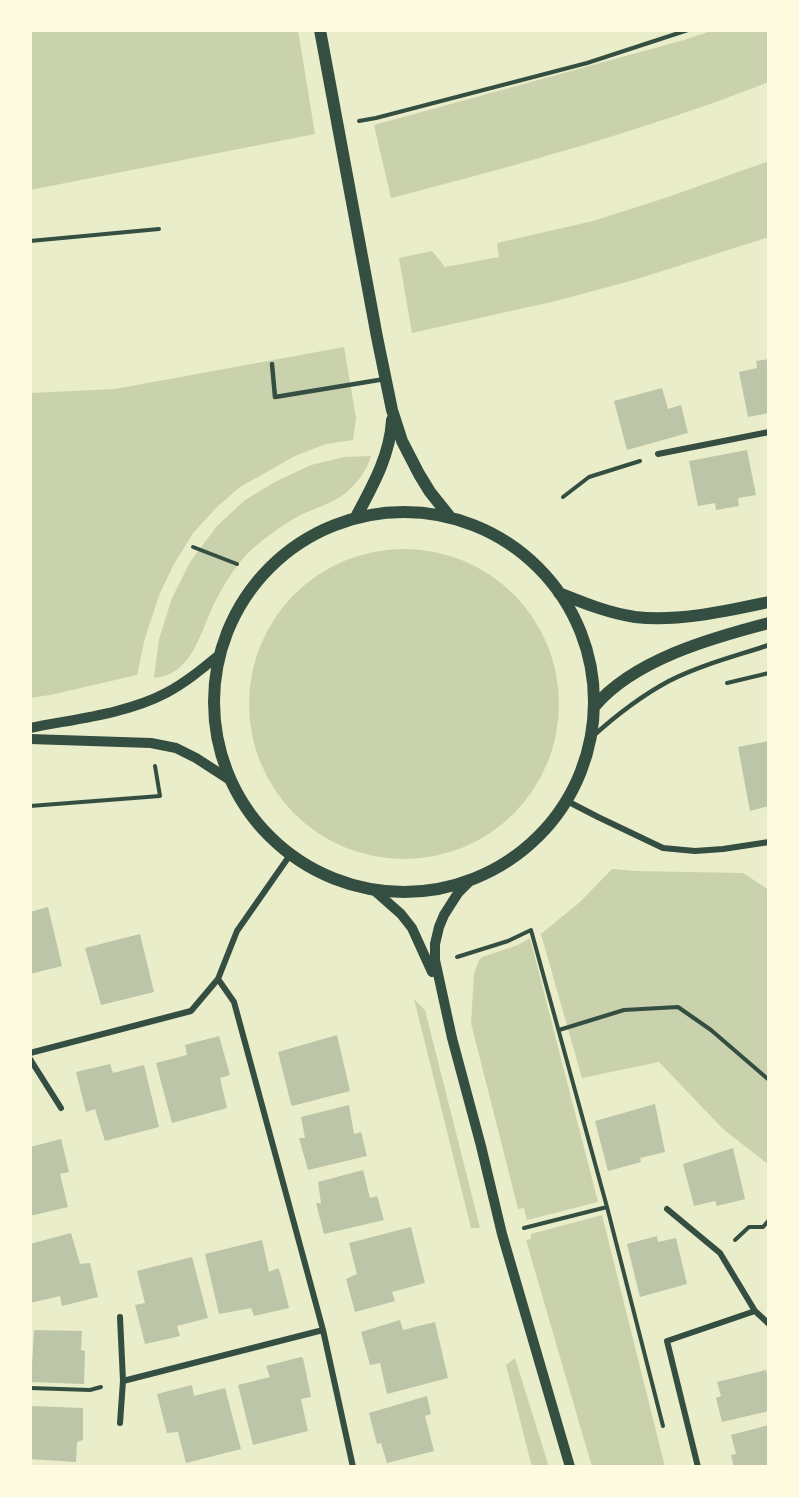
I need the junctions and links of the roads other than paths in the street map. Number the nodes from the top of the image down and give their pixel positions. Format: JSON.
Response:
{"nodes":[{"id":1,"x":320,"y":30,"type":"edge"},
{"id":2,"x":272,"y":364,"type":"dead end"},
{"id":3,"x":386,"y":379,"type":"junction"},
{"id":4,"x":392,"y":410,"type":"junction"},
{"id":5,"x":769,"y":432,"type":"edge"},
{"id":6,"x":658,"y":454,"type":"road end"},
{"id":7,"x":450,"y":517,"type":"junction"},
{"id":8,"x":356,"y":518,"type":"junction"},
{"id":9,"x":559,"y":593,"type":"junction"},
{"id":10,"x":769,"y":602,"type":"edge"},
{"id":11,"x":769,"y":623,"type":"edge"},
{"id":12,"x":769,"y":645,"type":"edge"},
{"id":13,"x":219,"y":655,"type":"junction"},
{"id":14,"x":594,"y":707,"type":"junction"},
{"id":15,"x":30,"y":728,"type":"edge"},
{"id":16,"x":591,"y":738,"type":"junction"},
{"id":17,"x":30,"y":739,"type":"edge"},
{"id":18,"x":230,"y":780,"type":"junction"},
{"id":19,"x":567,"y":801,"type":"junction"},
{"id":20,"x":769,"y":842,"type":"edge"},
{"id":21,"x":290,"y":855,"type":"junction"},
{"id":22,"x":469,"y":882,"type":"junction"},
{"id":23,"x":375,"y":891,"type":"junction"},
{"id":24,"x":218,"y":979,"type":"junction"},
{"id":25,"x":444,"y":1003,"type":"junction"},
{"id":26,"x":30,"y":1053,"type":"edge"},
{"id":27,"x":30,"y":1059,"type":"edge"},
{"id":28,"x":61,"y":1108,"type":"dead end"},
{"id":29,"x":667,"y":1209,"type":"dead end"},
{"id":30,"x":755,"y":1311,"type":"junction"},
{"id":31,"x":120,"y":1317,"type":"dead end"},
{"id":32,"x":769,"y":1324,"type":"edge"},
{"id":33,"x":323,"y":1330,"type":"junction"},
{"id":34,"x":123,"y":1381,"type":"junction"},
{"id":35,"x":120,"y":1423,"type":"dead end"},
{"id":36,"x":353,"y":1467,"type":"edge"},
{"id":37,"x":570,"y":1467,"type":"edge"},
{"id":38,"x":698,"y":1467,"type":"edge"}],
"edges":[{"from":1,"to":3,"type":"main road"},
{"from":2,"to":3,"type":"lane"},
{"from":3,"to":4,"type":"main road"},
{"from":4,"to":7,"type":"main road"},
{"from":4,"to":8,"type":"main road"},
{"from":5,"to":6,"type":"street"},
{"from":7,"to":8,"type":"main road"},
{"from":7,"to":9,"type":"main road"},
{"from":8,"to":13,"type":"main road"},
{"from":9,"to":10,"type":"main road"},
{"from":9,"to":14,"type":"main road"},
{"from":11,"to":14,"type":"main road"},
{"from":12,"to":16,"type":"lane"},
{"from":13,"to":15,"type":"street"},
{"from":13,"to":18,"type":"main road"},
{"from":14,"to":16,"type":"main road"},
{"from":16,"to":19,"type":"main road"},
{"from":17,"to":18,"type":"street"},
{"from":18,"to":21,"type":"main road"},
{"from":19,"to":20,"type":"street"},
{"from":19,"to":22,"type":"main road"},
{"from":21,"to":23,"type":"main road"},
{"from":21,"to":24,"type":"street"},
{"from":22,"to":23,"type":"main road"},
{"from":22,"to":25,"type":"street"},
{"from":23,"to":25,"type":"street"},
{"from":24,"to":26,"type":"street"},
{"from":24,"to":33,"type":"street"},
{"from":25,"to":37,"type":"street"},
{"from":27,"to":28,"type":"street"},
{"from":29,"to":30,"type":"street"},
{"from":30,"to":32,"type":"street"},
{"from":30,"to":38,"type":"street"},
{"from":31,"to":34,"type":"street"},
{"from":33,"to":34,"type":"street"},
{"from":33,"to":36,"type":"street"},
{"from":34,"to":35,"type":"street"}]}
